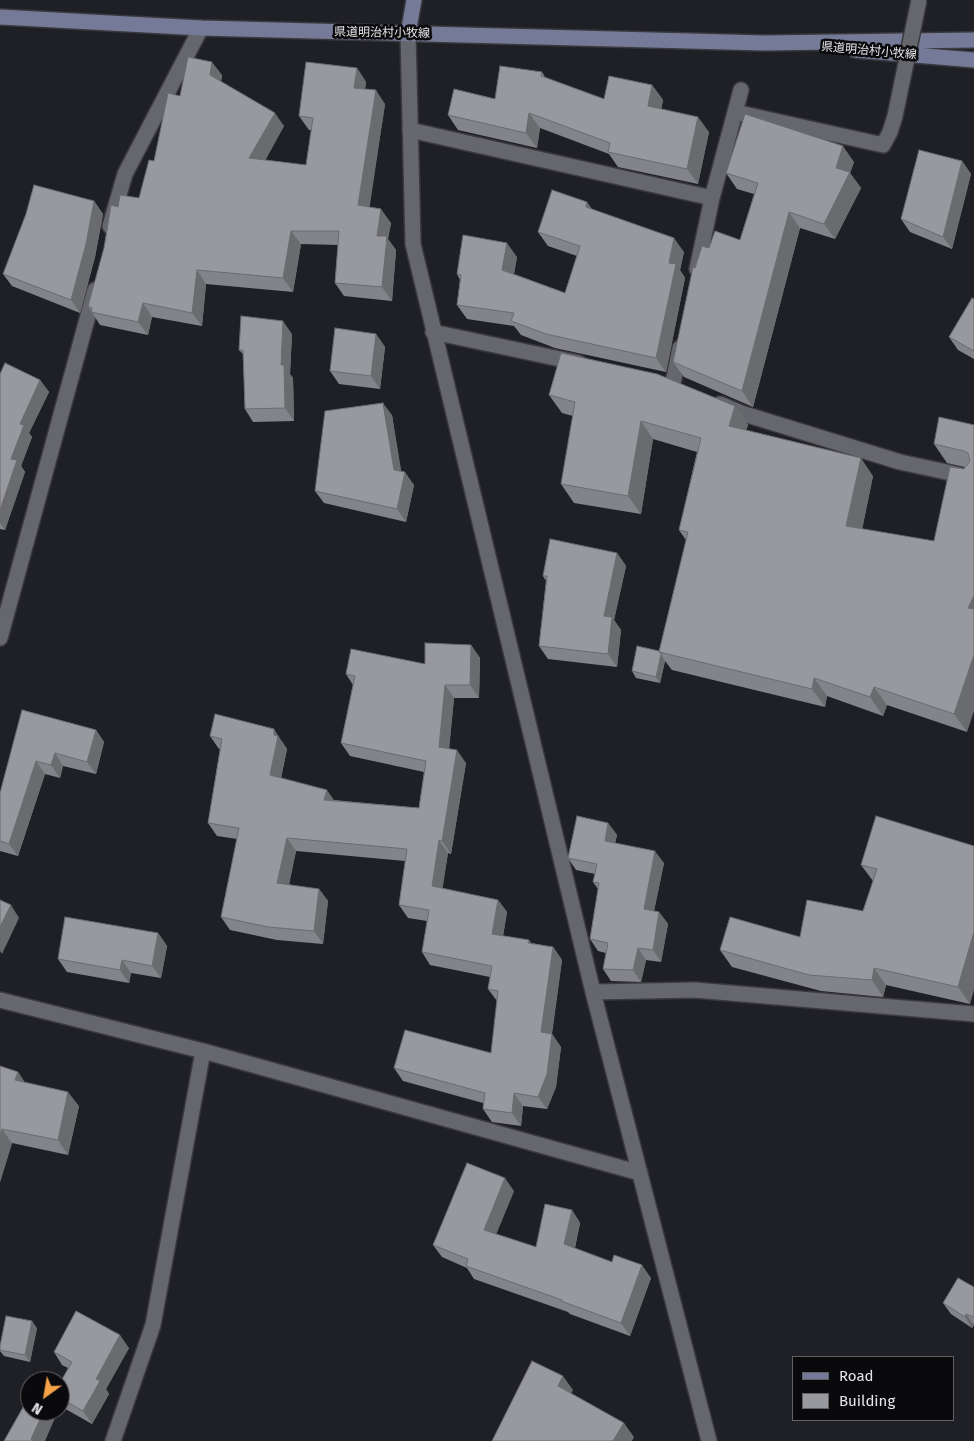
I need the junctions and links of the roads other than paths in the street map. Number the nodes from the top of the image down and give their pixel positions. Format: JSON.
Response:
{"nodes":[{"id":1,"x":414,"y":0,"type":"edge"},
{"id":2,"x":919,"y":0,"type":"edge"},
{"id":3,"x":0,"y":17,"type":"edge"},
{"id":4,"x":201,"y":28,"type":"junction"},
{"id":5,"x":408,"y":34,"type":"junction"},
{"id":6,"x":974,"y":40,"type":"edge"},
{"id":7,"x":764,"y":43,"type":"junction"},
{"id":8,"x":974,"y":60,"type":"edge"},
{"id":9,"x":740,"y":90,"type":"dead end"},
{"id":10,"x":735,"y":112,"type":"junction"},
{"id":11,"x":410,"y":130,"type":"junction"},
{"id":12,"x":712,"y":198,"type":"junction"},
{"id":13,"x":108,"y":240,"type":"edge"},
{"id":14,"x":99,"y":278,"type":"edge"},
{"id":15,"x":693,"y":286,"type":"edge"},
{"id":16,"x":433,"y":332,"type":"junction"},
{"id":17,"x":683,"y":334,"type":"edge"},
{"id":18,"x":596,"y":366,"type":"edge"},
{"id":19,"x":654,"y":379,"type":"edge"},
{"id":20,"x":673,"y":383,"type":"junction"},
{"id":21,"x":690,"y":390,"type":"edge"},
{"id":22,"x":707,"y":398,"type":"edge"},
{"id":23,"x":974,"y":478,"type":"edge"},
{"id":24,"x":0,"y":638,"type":"edge"},
{"id":25,"x":593,"y":992,"type":"junction"},
{"id":26,"x":0,"y":1000,"type":"edge"},
{"id":27,"x":974,"y":1014,"type":"edge"},
{"id":28,"x":203,"y":1051,"type":"junction"},
{"id":29,"x":640,"y":1173,"type":"junction"},
{"id":30,"x":113,"y":1441,"type":"edge"},
{"id":31,"x":709,"y":1441,"type":"edge"}],
"edges":[{"from":1,"to":5,"type":"main road"},
{"from":2,"to":10,"type":"street","bridge":true},
{"from":3,"to":4,"type":"main road","name":"県道明治村小牧線"},
{"from":4,"to":5,"type":"main road","name":"県道明治村小牧線"},
{"from":4,"to":13,"type":"street"},
{"from":5,"to":7,"type":"main road","name":"県道明治村小牧線"},
{"from":5,"to":11,"type":"street"},
{"from":6,"to":7,"type":"main road","name":"県道明治村小牧線"},
{"from":7,"to":8,"type":"main road","name":"県道明治村小牧線"},
{"from":9,"to":10,"type":"street"},
{"from":10,"to":12,"type":"street"},
{"from":11,"to":12,"type":"street"},
{"from":11,"to":16,"type":"street"},
{"from":12,"to":15,"type":"street"},
{"from":14,"to":24,"type":"street"},
{"from":16,"to":18,"type":"street"},
{"from":16,"to":25,"type":"street"},
{"from":17,"to":20,"type":"street"},
{"from":19,"to":20,"type":"street"},
{"from":20,"to":21,"type":"street"},
{"from":22,"to":23,"type":"street"},
{"from":25,"to":27,"type":"street"},
{"from":25,"to":29,"type":"street"},
{"from":26,"to":28,"type":"street"},
{"from":28,"to":29,"type":"street"},
{"from":28,"to":30,"type":"street"},
{"from":29,"to":31,"type":"street"}]}
